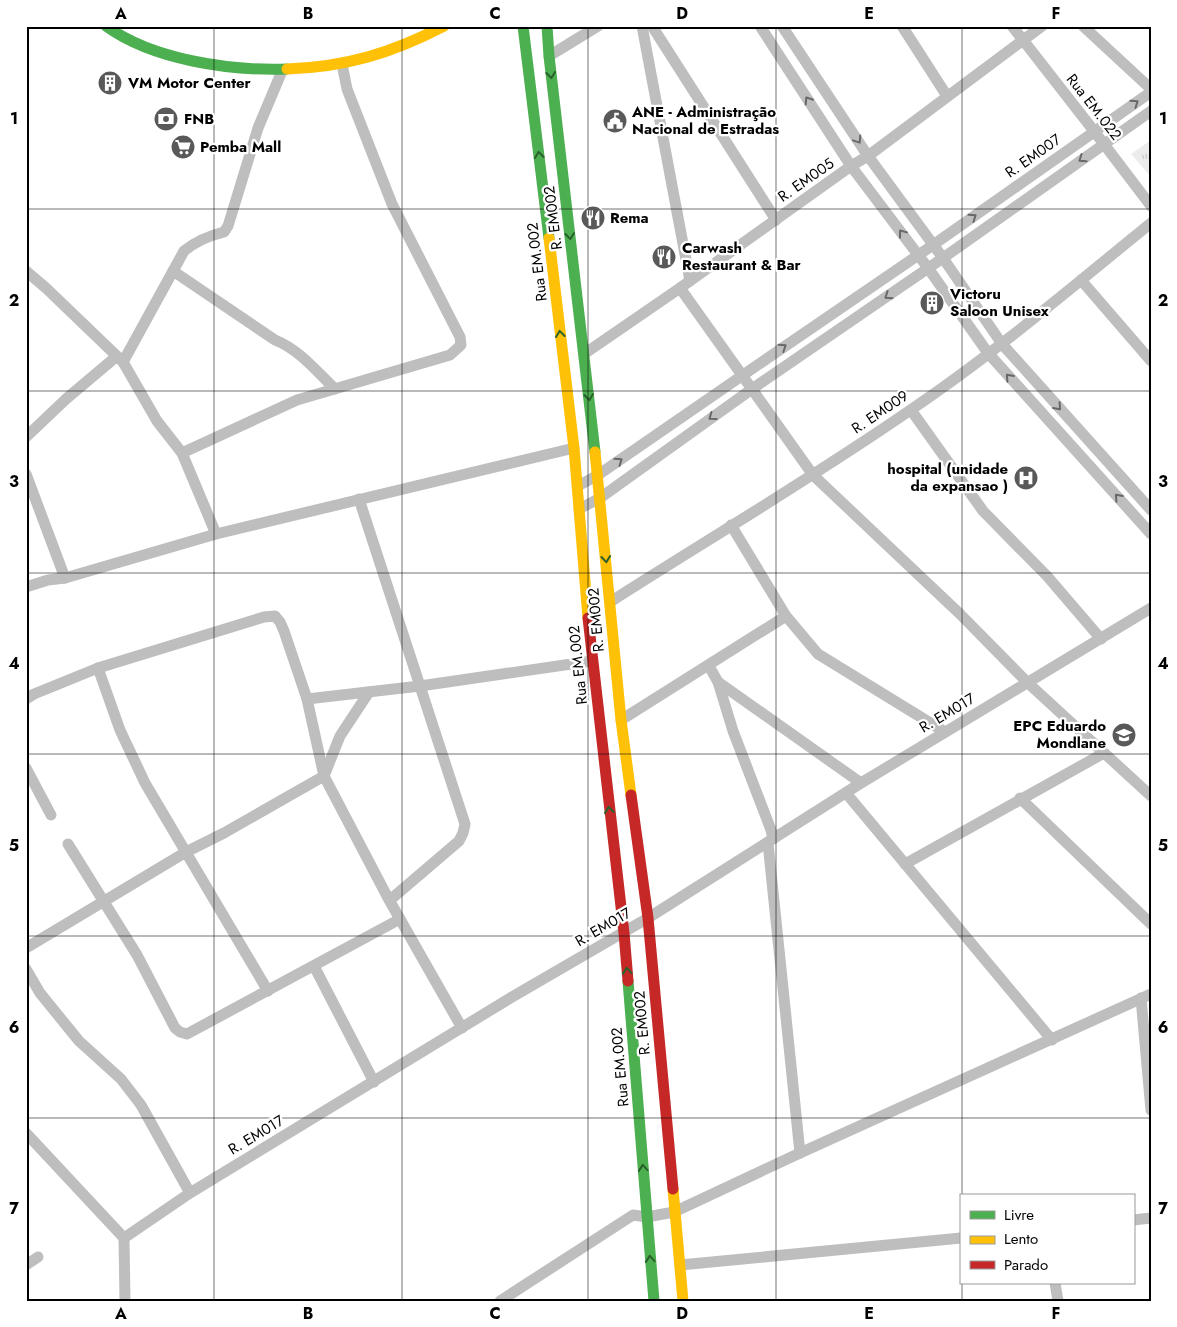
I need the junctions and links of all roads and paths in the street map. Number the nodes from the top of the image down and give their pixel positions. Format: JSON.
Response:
{"nodes":[{"id":1,"x":106,"y":26,"type":"edge"},
{"id":2,"x":444,"y":26,"type":"edge"},
{"id":3,"x":523,"y":26,"type":"edge"},
{"id":4,"x":546,"y":26,"type":"edge"},
{"id":5,"x":598,"y":26,"type":"edge"},
{"id":6,"x":642,"y":26,"type":"edge"},
{"id":7,"x":652,"y":26,"type":"edge"},
{"id":8,"x":760,"y":26,"type":"edge"},
{"id":9,"x":782,"y":26,"type":"edge"},
{"id":10,"x":902,"y":26,"type":"edge"},
{"id":11,"x":1012,"y":26,"type":"edge"},
{"id":12,"x":1042,"y":26,"type":"edge"},
{"id":13,"x":1083,"y":26,"type":"edge"},
{"id":14,"x":1024,"y":40,"type":"junction"},
{"id":15,"x":548,"y":56,"type":"junction"},
{"id":16,"x":342,"y":64,"type":"junction"},
{"id":17,"x":282,"y":71,"type":"junction"},
{"id":18,"x":1151,"y":90,"type":"edge"},
{"id":19,"x":948,"y":96,"type":"junction"},
{"id":20,"x":1151,"y":111,"type":"edge"},
{"id":21,"x":1094,"y":131,"type":"junction"},
{"id":22,"x":1104,"y":144,"type":"junction"},
{"id":23,"x":868,"y":156,"type":"junction"},
{"id":24,"x":851,"y":166,"type":"junction"},
{"id":25,"x":1151,"y":206,"type":"edge"},
{"id":26,"x":776,"y":220,"type":"junction"},
{"id":27,"x":1151,"y":223,"type":"edge"},
{"id":28,"x":933,"y":245,"type":"junction"},
{"id":29,"x":918,"y":254,"type":"junction"},
{"id":30,"x":943,"y":258,"type":"junction"},
{"id":31,"x":928,"y":268,"type":"junction"},
{"id":32,"x":26,"y":271,"type":"edge"},
{"id":33,"x":173,"y":271,"type":"junction"},
{"id":34,"x":1081,"y":280,"type":"junction"},
{"id":35,"x":690,"y":281,"type":"junction"},
{"id":36,"x":680,"y":288,"type":"junction"},
{"id":37,"x":1002,"y":344,"type":"junction"},
{"id":38,"x":988,"y":353,"type":"junction"},
{"id":39,"x":584,"y":354,"type":"junction"},
{"id":40,"x":120,"y":359,"type":"junction"},
{"id":41,"x":1151,"y":360,"type":"edge"},
{"id":42,"x":742,"y":375,"type":"junction"},
{"id":43,"x":336,"y":389,"type":"junction"},
{"id":44,"x":752,"y":389,"type":"junction"},
{"id":45,"x":911,"y":410,"type":"junction"},
{"id":46,"x":26,"y":437,"type":"edge"},
{"id":47,"x":574,"y":448,"type":"junction"},
{"id":48,"x":182,"y":454,"type":"junction"},
{"id":49,"x":26,"y":474,"type":"edge"},
{"id":50,"x":598,"y":475,"type":"junction"},
{"id":51,"x":813,"y":475,"type":"junction"},
{"id":52,"x":578,"y":486,"type":"junction"},
{"id":53,"x":600,"y":498,"type":"junction"},
{"id":54,"x":359,"y":499,"type":"junction"},
{"id":55,"x":579,"y":509,"type":"junction"},
{"id":56,"x":1151,"y":510,"type":"edge"},
{"id":57,"x":731,"y":525,"type":"junction"},
{"id":58,"x":216,"y":534,"type":"junction"},
{"id":59,"x":1151,"y":534,"type":"edge"},
{"id":60,"x":65,"y":578,"type":"junction"},
{"id":61,"x":26,"y":587,"type":"edge"},
{"id":62,"x":610,"y":602,"type":"junction"},
{"id":63,"x":1151,"y":608,"type":"edge"},
{"id":64,"x":786,"y":616,"type":"junction"},
{"id":65,"x":1101,"y":639,"type":"junction"},
{"id":66,"x":592,"y":661,"type":"junction"},
{"id":67,"x":708,"y":666,"type":"junction"},
{"id":68,"x":98,"y":668,"type":"junction"},
{"id":69,"x":718,"y":682,"type":"junction"},
{"id":70,"x":1028,"y":683,"type":"junction"},
{"id":71,"x":420,"y":686,"type":"junction"},
{"id":72,"x":369,"y":692,"type":"junction"},
{"id":73,"x":26,"y":699,"type":"edge"},
{"id":74,"x":307,"y":699,"type":"junction"},
{"id":75,"x":621,"y":720,"type":"junction"},
{"id":76,"x":945,"y":732,"type":"junction"},
{"id":77,"x":1104,"y":753,"type":"junction"},
{"id":78,"x":26,"y":768,"type":"edge"},
{"id":79,"x":324,"y":776,"type":"junction"},
{"id":80,"x":861,"y":783,"type":"junction"},
{"id":81,"x":846,"y":793,"type":"junction"},
{"id":82,"x":1151,"y":796,"type":"edge"},
{"id":83,"x":1020,"y":798,"type":"junction"},
{"id":84,"x":51,"y":815,"type":"dead end"},
{"id":85,"x":771,"y":841,"type":"junction"},
{"id":86,"x":68,"y":844,"type":"dead end"},
{"id":87,"x":186,"y":852,"type":"junction"},
{"id":88,"x":905,"y":864,"type":"junction"},
{"id":89,"x":390,"y":900,"type":"junction"},
{"id":90,"x":104,"y":903,"type":"junction"},
{"id":91,"x":648,"y":918,"type":"junction"},
{"id":92,"x":400,"y":919,"type":"junction"},
{"id":93,"x":1151,"y":924,"type":"edge"},
{"id":94,"x":624,"y":933,"type":"junction"},
{"id":95,"x":26,"y":948,"type":"edge"},
{"id":96,"x":314,"y":966,"type":"junction"},
{"id":97,"x":26,"y":969,"type":"edge"},
{"id":98,"x":268,"y":991,"type":"junction"},
{"id":99,"x":1146,"y":996,"type":"edge"},
{"id":100,"x":462,"y":1028,"type":"junction"},
{"id":101,"x":1052,"y":1040,"type":"junction"},
{"id":102,"x":374,"y":1082,"type":"junction"},
{"id":103,"x":1151,"y":1110,"type":"edge"},
{"id":104,"x":26,"y":1133,"type":"edge"},
{"id":105,"x":36,"y":1145,"type":"junction"},
{"id":106,"x":26,"y":1152,"type":"edge"},
{"id":107,"x":800,"y":1153,"type":"junction"},
{"id":108,"x":190,"y":1193,"type":"junction"},
{"id":109,"x":674,"y":1212,"type":"junction"},
{"id":110,"x":647,"y":1217,"type":"junction"},
{"id":111,"x":1151,"y":1218,"type":"edge"},
{"id":112,"x":1134,"y":1220,"type":"edge"},
{"id":113,"x":124,"y":1238,"type":"junction"},
{"id":114,"x":960,"y":1238,"type":"edge"},
{"id":115,"x":38,"y":1256,"type":"dead end"},
{"id":116,"x":26,"y":1265,"type":"edge"},
{"id":117,"x":680,"y":1265,"type":"junction"},
{"id":118,"x":1056,"y":1284,"type":"edge"},
{"id":119,"x":125,"y":1301,"type":"edge"},
{"id":120,"x":500,"y":1301,"type":"edge"},
{"id":121,"x":654,"y":1301,"type":"edge"},
{"id":122,"x":683,"y":1301,"type":"edge"},
{"id":123,"x":1058,"y":1301,"type":"edge"}],
"edges":[{"from":1,"to":17,"type":"street"},
{"from":2,"to":16,"type":"street"},
{"from":47,"to":3,"type":"street","name":"Rua EM.002","one_way":true},
{"from":4,"to":15,"type":"street","name":"R. EM002"},
{"from":5,"to":15,"type":"street"},
{"from":6,"to":35,"type":"street"},
{"from":7,"to":26,"type":"street"},
{"from":24,"to":8,"type":"street","one_way":true},
{"from":9,"to":23,"type":"street","one_way":true},
{"from":10,"to":19,"type":"street"},
{"from":11,"to":14,"type":"street","name":"Rua EM.022"},
{"from":12,"to":14,"type":"street","name":"R. EM005"},
{"from":13,"to":18,"type":"street"},
{"from":14,"to":19,"type":"street","name":"R. EM005"},
{"from":14,"to":21,"type":"street","name":"Rua EM.022"},
{"from":15,"to":39,"type":"street","name":"R. EM002","one_way":true},
{"from":16,"to":17,"type":"street"},
{"from":16,"to":43,"type":"street"},
{"from":17,"to":33,"type":"street"},
{"from":21,"to":18,"type":"street","name":"R. EM007","one_way":true},
{"from":19,"to":23,"type":"street","name":"R. EM005"},
{"from":20,"to":22,"type":"street","name":"R. EM007"},
{"from":21,"to":22,"type":"street","name":"Rua EM.022"},
{"from":28,"to":21,"type":"street","name":"R. EM007","one_way":true},
{"from":22,"to":25,"type":"street","name":"Rua EM.022"},
{"from":22,"to":30,"type":"street","name":"R. EM007","one_way":true},
{"from":23,"to":24,"type":"street","name":"R. EM005"},
{"from":23,"to":28,"type":"street"},
{"from":24,"to":26,"type":"street","name":"R. EM005"},
{"from":29,"to":24,"type":"street","one_way":true},
{"from":26,"to":35,"type":"street","name":"R. EM005"},
{"from":27,"to":34,"type":"street","name":"R. EM009"},
{"from":28,"to":29,"type":"street","name":"R. EM007"},
{"from":28,"to":30,"type":"street"},
{"from":29,"to":31,"type":"street"},
{"from":42,"to":29,"type":"street","name":"R. EM007","one_way":true},
{"from":30,"to":31,"type":"street","name":"R. EM007"},
{"from":30,"to":37,"type":"street"},
{"from":31,"to":38,"type":"street"},
{"from":31,"to":44,"type":"street","name":"R. EM007","one_way":true},
{"from":32,"to":40,"type":"street"},
{"from":33,"to":40,"type":"street"},
{"from":33,"to":43,"type":"street"},
{"from":34,"to":37,"type":"street","name":"R. EM009"},
{"from":34,"to":41,"type":"street"},
{"from":35,"to":36,"type":"street","name":"R. EM005"},
{"from":36,"to":39,"type":"street","name":"R. EM005"},
{"from":36,"to":42,"type":"street"},
{"from":37,"to":38,"type":"street","name":"R. EM009"},
{"from":37,"to":56,"type":"street","one_way":true},
{"from":38,"to":45,"type":"street","name":"R. EM009"},
{"from":59,"to":38,"type":"street","one_way":true},
{"from":39,"to":50,"type":"street","name":"R. EM002","one_way":true},
{"from":40,"to":46,"type":"street"},
{"from":40,"to":48,"type":"street"},
{"from":42,"to":44,"type":"street"},
{"from":50,"to":42,"type":"street","name":"R. EM007","one_way":true},
{"from":43,"to":48,"type":"street"},
{"from":44,"to":51,"type":"street"},
{"from":44,"to":53,"type":"street","name":"R. EM007","one_way":true},
{"from":45,"to":51,"type":"street","name":"R. EM009"},
{"from":45,"to":65,"type":"street"},
{"from":47,"to":52,"type":"street","name":"Rua EM.002"},
{"from":47,"to":54,"type":"street"},
{"from":48,"to":58,"type":"street"},
{"from":49,"to":60,"type":"street"},
{"from":50,"to":52,"type":"street","name":"R. EM007"},
{"from":50,"to":53,"type":"street","name":"R. EM002"},
{"from":51,"to":57,"type":"street","name":"R. EM009"},
{"from":51,"to":70,"type":"street"},
{"from":52,"to":55,"type":"street","name":"Rua EM.002"},
{"from":53,"to":55,"type":"street","name":"R. EM007"},
{"from":53,"to":62,"type":"street","name":"R. EM002","one_way":true},
{"from":54,"to":58,"type":"street"},
{"from":54,"to":71,"type":"street"},
{"from":55,"to":66,"type":"street","name":"Rua EM.002"},
{"from":57,"to":62,"type":"street","name":"R. EM009"},
{"from":57,"to":64,"type":"street"},
{"from":58,"to":60,"type":"street"},
{"from":60,"to":61,"type":"street"},
{"from":62,"to":75,"type":"street","name":"R. EM002"},
{"from":63,"to":65,"type":"street","name":"R. EM017"},
{"from":64,"to":67,"type":"street"},
{"from":64,"to":76,"type":"street"},
{"from":65,"to":70,"type":"street","name":"R. EM017"},
{"from":66,"to":71,"type":"street"},
{"from":94,"to":66,"type":"street","name":"Rua EM.002","one_way":true},
{"from":67,"to":69,"type":"street"},
{"from":67,"to":75,"type":"street"},
{"from":68,"to":73,"type":"street"},
{"from":68,"to":74,"type":"street"},
{"from":68,"to":87,"type":"street"},
{"from":69,"to":80,"type":"street"},
{"from":69,"to":85,"type":"street"},
{"from":70,"to":76,"type":"street","name":"R. EM017"},
{"from":70,"to":77,"type":"street"},
{"from":71,"to":72,"type":"street"},
{"from":71,"to":89,"type":"street"},
{"from":72,"to":74,"type":"street"},
{"from":72,"to":79,"type":"street"},
{"from":74,"to":79,"type":"street"},
{"from":75,"to":91,"type":"street","name":"R. EM002"},
{"from":76,"to":80,"type":"street","name":"R. EM017"},
{"from":77,"to":82,"type":"street"},
{"from":77,"to":83,"type":"street"},
{"from":78,"to":84,"type":"street"},
{"from":79,"to":87,"type":"street"},
{"from":79,"to":89,"type":"street"},
{"from":80,"to":81,"type":"street","name":"R. EM017"},
{"from":81,"to":85,"type":"street","name":"R. EM017"},
{"from":81,"to":88,"type":"street"},
{"from":83,"to":88,"type":"street"},
{"from":83,"to":93,"type":"street"},
{"from":85,"to":91,"type":"street","name":"R. EM017"},
{"from":85,"to":107,"type":"street"},
{"from":86,"to":90,"type":"street"},
{"from":87,"to":90,"type":"street"},
{"from":87,"to":98,"type":"street"},
{"from":88,"to":101,"type":"street"},
{"from":89,"to":92,"type":"street"},
{"from":90,"to":95,"type":"street"},
{"from":90,"to":98,"type":"street"},
{"from":91,"to":94,"type":"street","name":"R. EM017"},
{"from":91,"to":109,"type":"street","name":"R. EM002"},
{"from":92,"to":96,"type":"street"},
{"from":92,"to":100,"type":"street"},
{"from":94,"to":100,"type":"street","name":"R. EM017"},
{"from":110,"to":94,"type":"street","name":"Rua EM.002","one_way":true},
{"from":96,"to":98,"type":"street"},
{"from":96,"to":102,"type":"street"},
{"from":97,"to":108,"type":"street"},
{"from":99,"to":101,"type":"street"},
{"from":99,"to":103,"type":"street"},
{"from":100,"to":102,"type":"street","name":"R. EM017"},
{"from":101,"to":107,"type":"street"},
{"from":102,"to":108,"type":"street","name":"R. EM017"},
{"from":104,"to":105,"type":"street"},
{"from":105,"to":106,"type":"street"},
{"from":105,"to":113,"type":"street"},
{"from":107,"to":109,"type":"street"},
{"from":108,"to":113,"type":"street","name":"R. EM017"},
{"from":109,"to":110,"type":"street"},
{"from":109,"to":117,"type":"street"},
{"from":110,"to":120,"type":"street"},
{"from":121,"to":110,"type":"street","name":"Rua EM.002","one_way":true},
{"from":111,"to":112,"type":"street"},
{"from":113,"to":119,"type":"street"},
{"from":114,"to":117,"type":"street"},
{"from":115,"to":116,"type":"street"},
{"from":117,"to":122,"type":"street"},
{"from":118,"to":123,"type":"street"}]}
